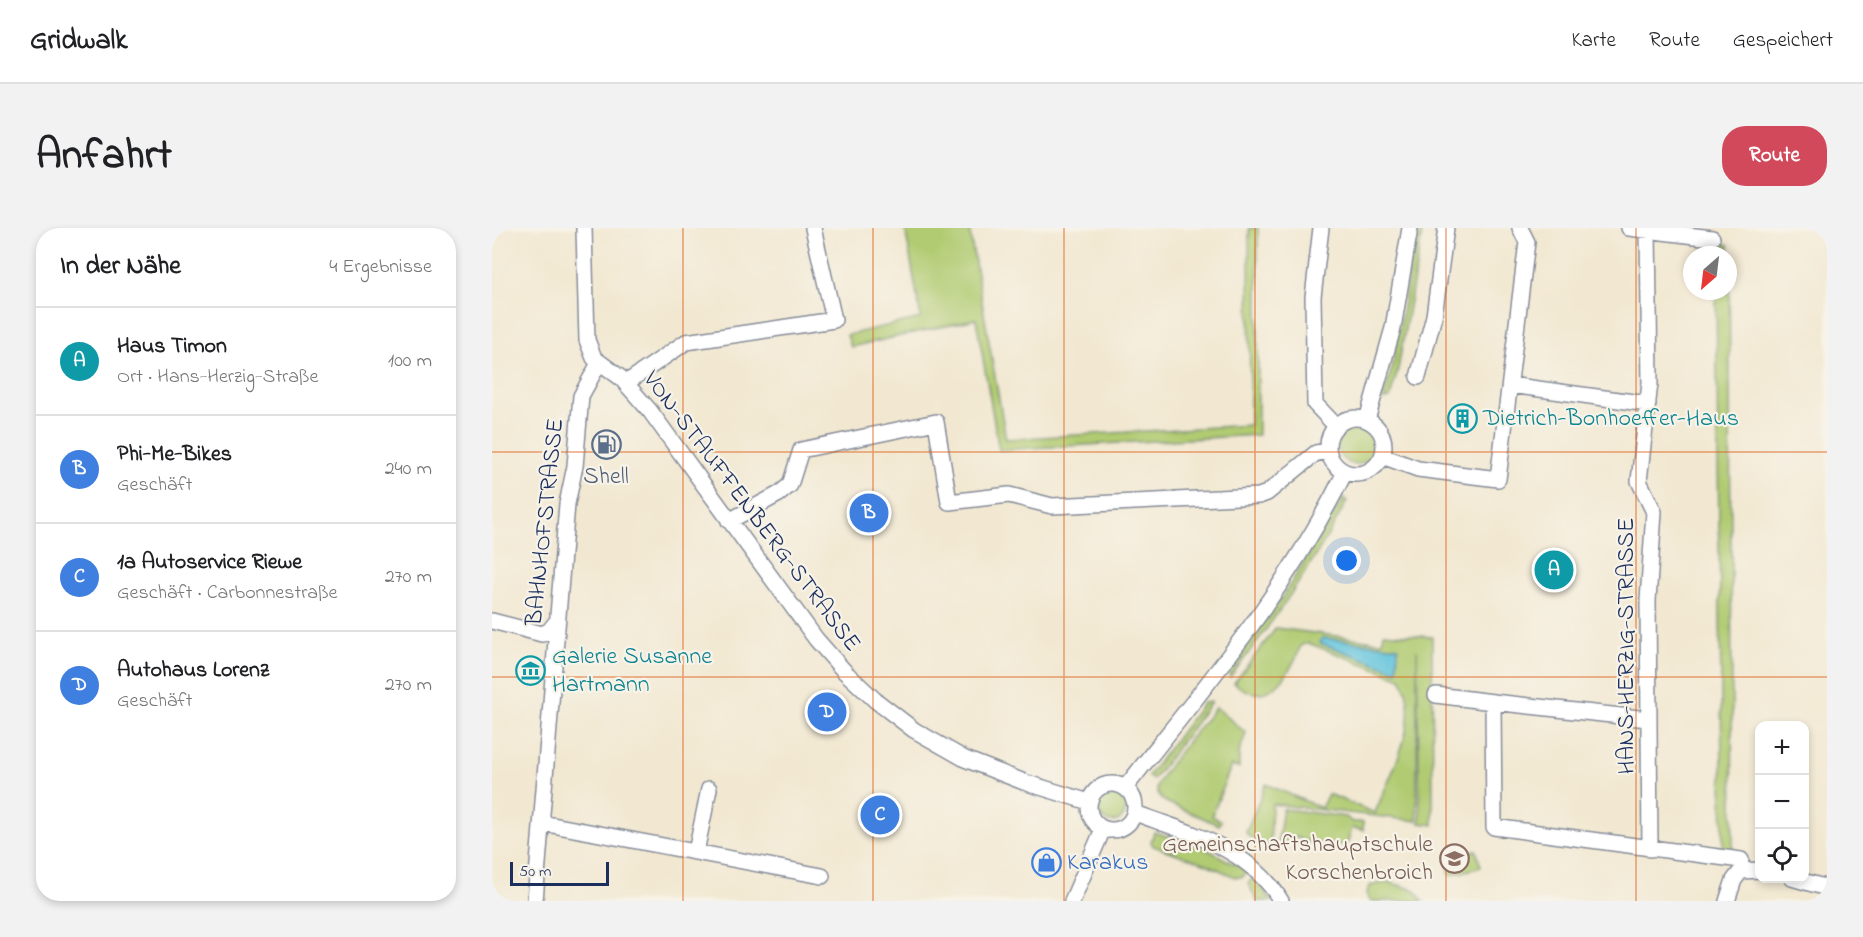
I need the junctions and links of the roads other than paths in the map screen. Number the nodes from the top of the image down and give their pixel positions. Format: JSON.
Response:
{"nodes":[{"id":1,"x":584,"y":228,"type":"edge"},
{"id":2,"x":813,"y":228,"type":"edge"},
{"id":3,"x":1321,"y":228,"type":"edge"},
{"id":4,"x":1410,"y":228,"type":"edge"},
{"id":5,"x":1446,"y":228,"type":"edge"},
{"id":6,"x":1521,"y":228,"type":"edge"},
{"id":7,"x":1629,"y":228,"type":"edge"},
{"id":8,"x":1648,"y":231,"type":"junction"},
{"id":9,"x":1712,"y":237,"type":"dead end"},
{"id":10,"x":599,"y":363,"type":"junction"},
{"id":11,"x":1418,"y":377,"type":"dead end"},
{"id":12,"x":626,"y":383,"type":"junction"},
{"id":13,"x":1510,"y":385,"type":"junction"},
{"id":14,"x":1648,"y":404,"type":"junction"},
{"id":15,"x":1366,"y":420,"type":"junction"},
{"id":16,"x":1336,"y":426,"type":"junction"},
{"id":17,"x":1328,"y":451,"type":"junction"},
{"id":18,"x":1382,"y":456,"type":"junction"},
{"id":19,"x":1345,"y":472,"type":"junction"},
{"id":20,"x":729,"y":521,"type":"junction"},
{"id":21,"x":557,"y":621,"type":"junction"},
{"id":22,"x":495,"y":622,"type":"edge"},
{"id":23,"x":1436,"y":695,"type":"dead end"},
{"id":24,"x":1492,"y":702,"type":"junction"},
{"id":25,"x":1648,"y":719,"type":"junction"},
{"id":26,"x":1125,"y":788,"type":"junction"},
{"id":27,"x":709,"y":789,"type":"dead end"},
{"id":28,"x":1089,"y":802,"type":"junction"},
{"id":29,"x":1135,"y":813,"type":"junction"},
{"id":30,"x":542,"y":823,"type":"junction"},
{"id":31,"x":1102,"y":829,"type":"junction"},
{"id":32,"x":1650,"y":849,"type":"junction"},
{"id":33,"x":696,"y":852,"type":"junction"},
{"id":34,"x":1741,"y":860,"type":"dead end"},
{"id":35,"x":1755,"y":870,"type":"edge"},
{"id":36,"x":822,"y":876,"type":"dead end"},
{"id":37,"x":1808,"y":883,"type":"edge"},
{"id":38,"x":1827,"y":888,"type":"edge"},
{"id":39,"x":535,"y":901,"type":"edge"},
{"id":40,"x":1072,"y":901,"type":"edge"},
{"id":41,"x":1281,"y":901,"type":"edge"},
{"id":42,"x":1727,"y":901,"type":"edge"}],
"edges":[{"from":1,"to":10,"type":"street"},
{"from":2,"to":12,"type":"street"},
{"from":3,"to":16,"type":"street"},
{"from":4,"to":15,"type":"street"},
{"from":5,"to":11,"type":"street"},
{"from":6,"to":13,"type":"street"},
{"from":7,"to":8,"type":"street"},
{"from":8,"to":9,"type":"street"},
{"from":8,"to":14,"type":"street","name":"HANS-HERZIG-STRASSE"},
{"from":10,"to":12,"type":"street","name":"VON-STAUFFENBERG-STRASSE"},
{"from":10,"to":21,"type":"street","name":"BAHNHOFSTRASSE"},
{"from":12,"to":20,"type":"street","name":"VON-STAUFFENBERG-STRASSE"},
{"from":13,"to":14,"type":"street"},
{"from":13,"to":18,"type":"street"},
{"from":14,"to":25,"type":"street","name":"HANS-HERZIG-STRASSE"},
{"from":15,"to":16,"type":"street"},
{"from":15,"to":18,"type":"street"},
{"from":16,"to":17,"type":"street"},
{"from":17,"to":19,"type":"street"},
{"from":17,"to":20,"type":"street"},
{"from":18,"to":19,"type":"street"},
{"from":19,"to":26,"type":"street"},
{"from":20,"to":28,"type":"street","name":"VON-STAUFFENBERG-STRASSE"},
{"from":21,"to":22,"type":"street"},
{"from":21,"to":30,"type":"street","name":"BAHNHOFSTRASSE"},
{"from":23,"to":24,"type":"street"},
{"from":24,"to":25,"type":"street"},
{"from":24,"to":32,"type":"street"},
{"from":25,"to":32,"type":"street","name":"HANS-HERZIG-STRASSE"},
{"from":26,"to":28,"type":"street"},
{"from":26,"to":29,"type":"street"},
{"from":27,"to":33,"type":"street"},
{"from":28,"to":31,"type":"street"},
{"from":29,"to":31,"type":"street"},
{"from":29,"to":41,"type":"street"},
{"from":30,"to":33,"type":"street"},
{"from":30,"to":39,"type":"street","name":"BAHNHOFSTRASSE"},
{"from":31,"to":40,"type":"street"},
{"from":32,"to":34,"type":"street"},
{"from":33,"to":36,"type":"street"},
{"from":35,"to":42,"type":"street"},
{"from":37,"to":38,"type":"street"}]}
